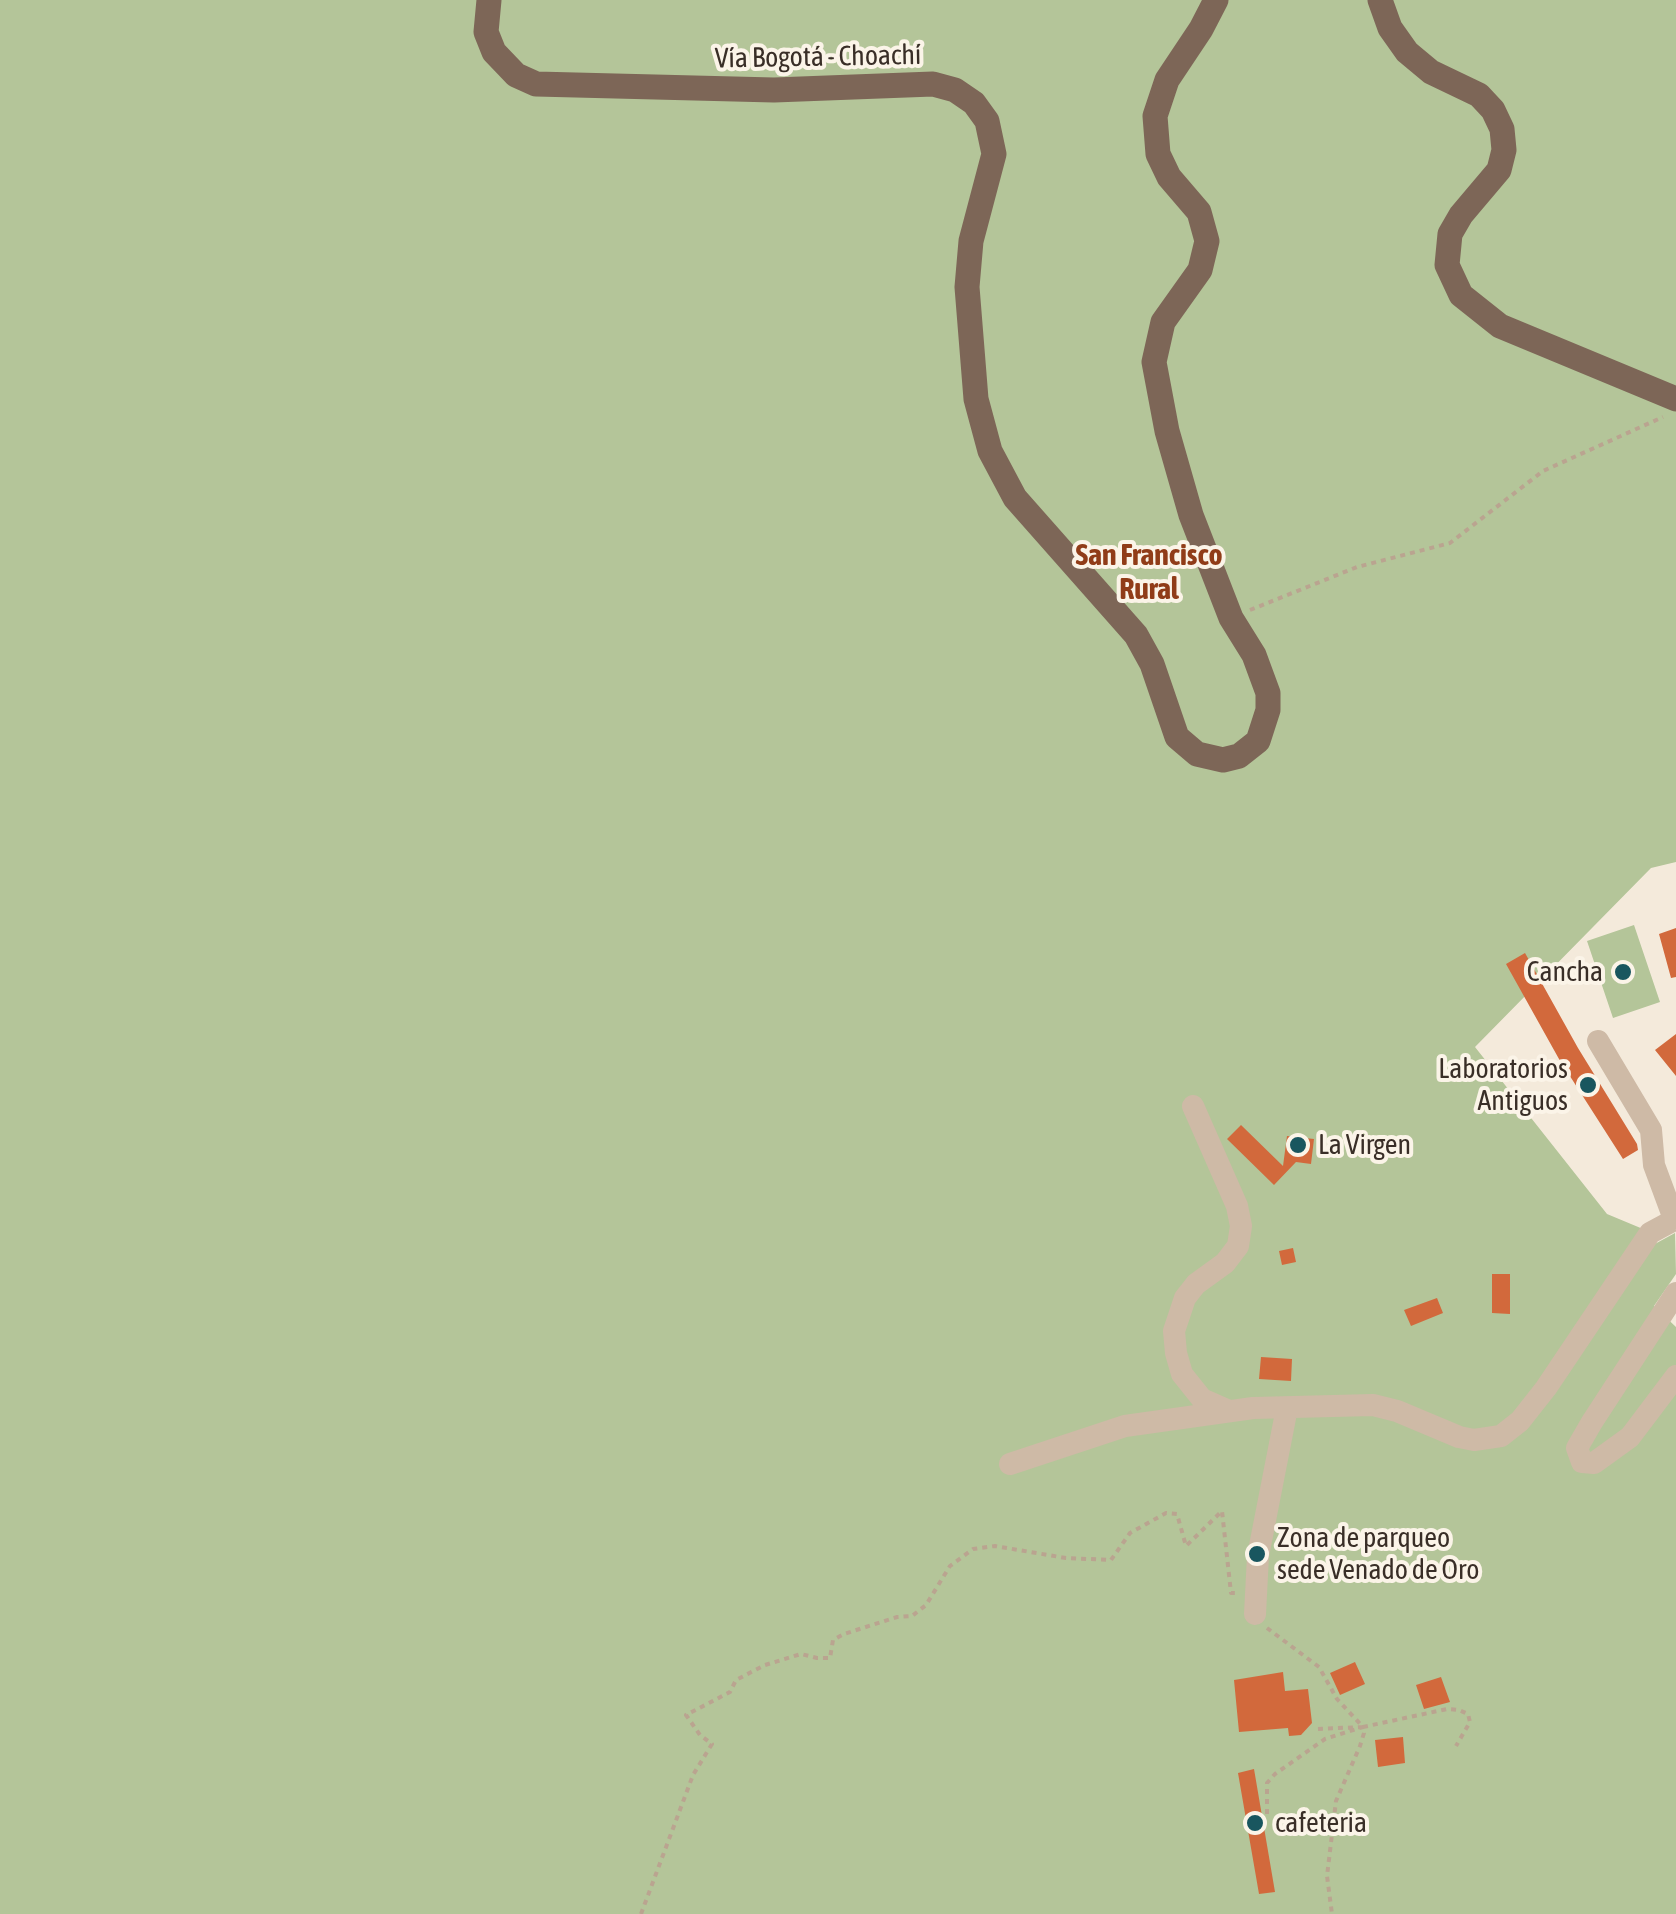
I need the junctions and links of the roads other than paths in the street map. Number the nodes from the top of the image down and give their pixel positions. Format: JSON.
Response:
{"nodes":[{"id":1,"x":489,"y":0,"type":"edge"},
{"id":2,"x":1216,"y":0,"type":"edge"},
{"id":3,"x":1380,"y":0,"type":"edge"},
{"id":4,"x":1676,"y":400,"type":"edge"},
{"id":5,"x":1598,"y":1041,"type":"dead end"},
{"id":6,"x":1193,"y":1106,"type":"dead end"},
{"id":7,"x":1675,"y":1219,"type":"edge"},
{"id":8,"x":1676,"y":1294,"type":"edge"},
{"id":9,"x":1676,"y":1376,"type":"edge"},
{"id":10,"x":1287,"y":1408,"type":"junction"},
{"id":11,"x":1227,"y":1410,"type":"junction"},
{"id":12,"x":1010,"y":1464,"type":"dead end"},
{"id":13,"x":1255,"y":1602,"type":"road end"}],
"edges":[{"from":1,"to":2,"type":"main road","name":"Vía Bogotá - Choachí"},
{"from":3,"to":4,"type":"main road"},
{"from":5,"to":7,"type":"street"},
{"from":6,"to":11,"type":"street"},
{"from":7,"to":10,"type":"street"},
{"from":8,"to":9,"type":"street"},
{"from":10,"to":11,"type":"street"},
{"from":10,"to":13,"type":"street"},
{"from":11,"to":12,"type":"street"}]}
